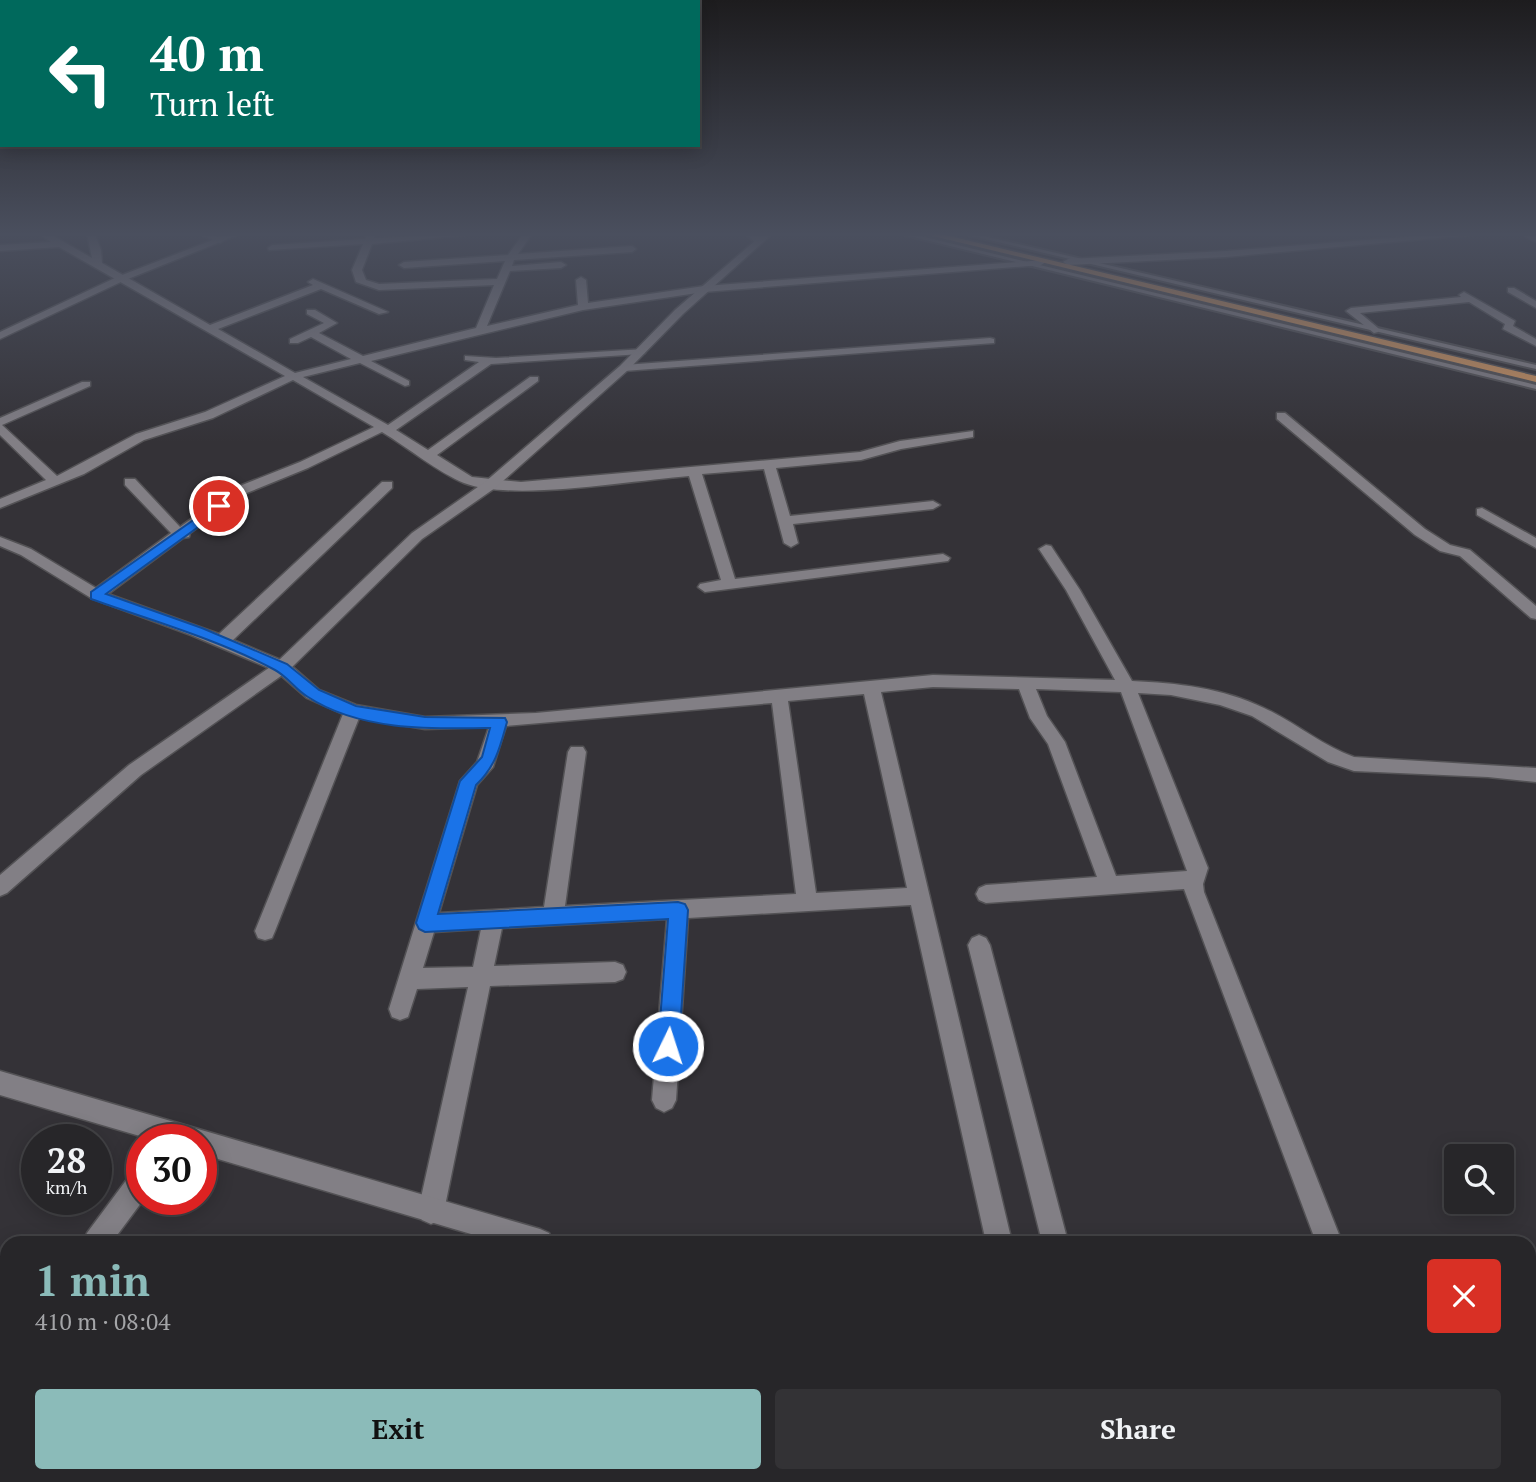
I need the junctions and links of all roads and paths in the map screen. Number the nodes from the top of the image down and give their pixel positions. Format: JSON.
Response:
{"nodes":[{"id":1,"x":68,"y":303,"type":"edge"},
{"id":2,"x":163,"y":303,"type":"edge"},
{"id":3,"x":275,"y":303,"type":"edge"},
{"id":4,"x":363,"y":303,"type":"edge"},
{"id":5,"x":491,"y":303,"type":"edge"},
{"id":6,"x":583,"y":303,"type":"edge"},
{"id":7,"x":609,"y":303,"type":"edge"},
{"id":8,"x":690,"y":303,"type":"edge"},
{"id":9,"x":1189,"y":303,"type":"edge"},
{"id":10,"x":1215,"y":303,"type":"edge"},
{"id":11,"x":1242,"y":303,"type":"edge"},
{"id":12,"x":1261,"y":303,"type":"edge"},
{"id":13,"x":1426,"y":303,"type":"edge"},
{"id":14,"x":1478,"y":303,"type":"edge"},
{"id":15,"x":583,"y":307,"type":"junction"},
{"id":16,"x":311,"y":312,"type":"dead end"},
{"id":17,"x":383,"y":312,"type":"dead end"},
{"id":18,"x":208,"y":329,"type":"junction"},
{"id":19,"x":480,"y":330,"type":"junction"},
{"id":20,"x":1374,"y":330,"type":"junction"},
{"id":21,"x":311,"y":333,"type":"junction"},
{"id":22,"x":0,"y":335,"type":"edge"},
{"id":23,"x":294,"y":341,"type":"dead end"},
{"id":24,"x":990,"y":341,"type":"dead end"},
{"id":25,"x":1536,"y":342,"type":"edge"},
{"id":26,"x":641,"y":351,"type":"junction"},
{"id":27,"x":469,"y":358,"type":"dead end"},
{"id":28,"x":360,"y":359,"type":"junction"},
{"id":29,"x":488,"y":361,"type":"junction"},
{"id":30,"x":1536,"y":367,"type":"edge"},
{"id":31,"x":624,"y":368,"type":"junction"},
{"id":32,"x":1536,"y":373,"type":"edge"},
{"id":33,"x":290,"y":377,"type":"junction"},
{"id":34,"x":534,"y":379,"type":"dead end"},
{"id":35,"x":1536,"y":379,"type":"edge"},
{"id":36,"x":405,"y":383,"type":"dead end"},
{"id":37,"x":86,"y":384,"type":"dead end"},
{"id":38,"x":1536,"y":387,"type":"edge"},
{"id":39,"x":1281,"y":416,"type":"dead end"},
{"id":40,"x":0,"y":422,"type":"edge"},
{"id":41,"x":0,"y":428,"type":"edge"},
{"id":42,"x":386,"y":428,"type":"junction"},
{"id":43,"x":969,"y":434,"type":"dead end"},
{"id":44,"x":428,"y":456,"type":"junction"},
{"id":45,"x":769,"y":464,"type":"junction"},
{"id":46,"x":694,"y":471,"type":"junction"},
{"id":47,"x":55,"y":481,"type":"junction"},
{"id":48,"x":130,"y":482,"type":"dead end"},
{"id":49,"x":387,"y":485,"type":"dead end"},
{"id":50,"x":490,"y":485,"type":"junction"},
{"id":51,"x":0,"y":504,"type":"edge"},
{"id":52,"x":933,"y":505,"type":"dead end"},
{"id":53,"x":1482,"y":512,"type":"dead end"},
{"id":54,"x":785,"y":521,"type":"junction"},
{"id":55,"x":184,"y":534,"type":"junction"},
{"id":56,"x":0,"y":541,"type":"edge"},
{"id":57,"x":791,"y":543,"type":"dead end"},
{"id":58,"x":1536,"y":544,"type":"edge"},
{"id":59,"x":1046,"y":549,"type":"dead end"},
{"id":60,"x":943,"y":558,"type":"dead end"},
{"id":61,"x":729,"y":583,"type":"junction"},
{"id":62,"x":705,"y":587,"type":"dead end"},
{"id":63,"x":96,"y":595,"type":"junction"},
{"id":64,"x":1536,"y":614,"type":"edge"},
{"id":65,"x":221,"y":642,"type":"junction"},
{"id":66,"x":282,"y":667,"type":"junction"},
{"id":67,"x":1025,"y":683,"type":"junction"},
{"id":68,"x":871,"y":686,"type":"junction"},
{"id":69,"x":1127,"y":687,"type":"junction"},
{"id":70,"x":779,"y":695,"type":"junction"},
{"id":71,"x":353,"y":711,"type":"junction"},
{"id":72,"x":499,"y":722,"type":"junction"},
{"id":73,"x":578,"y":752,"type":"dead end"},
{"id":74,"x":1536,"y":775,"type":"edge"},
{"id":75,"x":1195,"y":879,"type":"junction"},
{"id":76,"x":1109,"y":884,"type":"junction"},
{"id":77,"x":0,"y":887,"type":"edge"},
{"id":78,"x":986,"y":894,"type":"dead end"},
{"id":79,"x":919,"y":897,"type":"junction"},
{"id":80,"x":807,"y":903,"type":"junction"},
{"id":81,"x":678,"y":910,"type":"junction"},
{"id":82,"x":554,"y":917,"type":"junction"},
{"id":83,"x":493,"y":920,"type":"junction"},
{"id":84,"x":425,"y":923,"type":"junction"},
{"id":85,"x":265,"y":930,"type":"dead end"},
{"id":86,"x":979,"y":945,"type":"dead end"},
{"id":87,"x":615,"y":972,"type":"dead end"},
{"id":88,"x":481,"y":977,"type":"junction"},
{"id":89,"x":409,"y":979,"type":"junction"},
{"id":90,"x":400,"y":1009,"type":"dead end"},
{"id":91,"x":0,"y":1083,"type":"edge"},
{"id":92,"x":664,"y":1100,"type":"dead end"},
{"id":93,"x":133,"y":1124,"type":"edge"},
{"id":94,"x":217,"y":1147,"type":"edge"},
{"id":95,"x":126,"y":1202,"type":"edge"},
{"id":96,"x":431,"y":1210,"type":"junction"},
{"id":97,"x":100,"y":1236,"type":"edge"},
{"id":98,"x":520,"y":1236,"type":"edge"},
{"id":99,"x":998,"y":1236,"type":"edge"},
{"id":100,"x":1053,"y":1236,"type":"edge"},
{"id":101,"x":1327,"y":1236,"type":"edge"}],
"edges":[{"from":1,"to":22,"type":"street"},
{"from":2,"to":18,"type":"street"},
{"from":3,"to":18,"type":"street"},
{"from":4,"to":17,"type":"street"},
{"from":5,"to":19,"type":"street"},
{"from":6,"to":15,"type":"street"},
{"from":7,"to":15,"type":"street"},
{"from":8,"to":26,"type":"street"},
{"from":9,"to":38,"type":"lane"},
{"from":10,"to":35,"type":"main road"},
{"from":11,"to":32,"type":"main road"},
{"from":12,"to":20,"type":"lane"},
{"from":13,"to":20,"type":"street"},
{"from":14,"to":25,"type":"street"},
{"from":15,"to":19,"type":"street"},
{"from":16,"to":21,"type":"street"},
{"from":18,"to":33,"type":"street"},
{"from":19,"to":28,"type":"street"},
{"from":20,"to":30,"type":"lane"},
{"from":21,"to":23,"type":"street"},
{"from":21,"to":28,"type":"street"},
{"from":24,"to":31,"type":"street"},
{"from":26,"to":29,"type":"street"},
{"from":26,"to":31,"type":"street"},
{"from":27,"to":29,"type":"street"},
{"from":28,"to":33,"type":"street"},
{"from":28,"to":36,"type":"street"},
{"from":29,"to":42,"type":"street"},
{"from":31,"to":50,"type":"street"},
{"from":33,"to":42,"type":"street"},
{"from":33,"to":47,"type":"street"},
{"from":34,"to":44,"type":"street"},
{"from":37,"to":40,"type":"street"},
{"from":39,"to":64,"type":"street"},
{"from":41,"to":47,"type":"street"},
{"from":42,"to":44,"type":"street"},
{"from":42,"to":55,"type":"street"},
{"from":43,"to":45,"type":"street"},
{"from":44,"to":50,"type":"street"},
{"from":45,"to":46,"type":"street"},
{"from":45,"to":54,"type":"street"},
{"from":46,"to":50,"type":"street"},
{"from":46,"to":61,"type":"street"},
{"from":47,"to":51,"type":"street"},
{"from":48,"to":55,"type":"street"},
{"from":49,"to":65,"type":"street"},
{"from":50,"to":66,"type":"street"},
{"from":52,"to":54,"type":"street"},
{"from":53,"to":58,"type":"street"},
{"from":54,"to":57,"type":"street"},
{"from":55,"to":63,"type":"street"},
{"from":56,"to":63,"type":"street"},
{"from":59,"to":69,"type":"street"},
{"from":60,"to":61,"type":"street"},
{"from":61,"to":62,"type":"street"},
{"from":63,"to":65,"type":"street"},
{"from":65,"to":66,"type":"street"},
{"from":66,"to":71,"type":"street"},
{"from":66,"to":77,"type":"street"},
{"from":67,"to":68,"type":"street"},
{"from":67,"to":69,"type":"street"},
{"from":67,"to":76,"type":"street"},
{"from":68,"to":70,"type":"street"},
{"from":68,"to":79,"type":"street"},
{"from":69,"to":74,"type":"street"},
{"from":69,"to":75,"type":"street"},
{"from":70,"to":72,"type":"street"},
{"from":70,"to":80,"type":"street"},
{"from":71,"to":72,"type":"street"},
{"from":71,"to":85,"type":"street"},
{"from":72,"to":84,"type":"street"},
{"from":73,"to":82,"type":"street"},
{"from":75,"to":76,"type":"street"},
{"from":75,"to":101,"type":"street"},
{"from":76,"to":78,"type":"street"},
{"from":79,"to":80,"type":"street"},
{"from":79,"to":99,"type":"street"},
{"from":80,"to":81,"type":"street"},
{"from":81,"to":82,"type":"street"},
{"from":81,"to":92,"type":"street"},
{"from":82,"to":83,"type":"street"},
{"from":83,"to":84,"type":"street"},
{"from":83,"to":88,"type":"street"},
{"from":84,"to":89,"type":"street"},
{"from":86,"to":100,"type":"street"},
{"from":87,"to":88,"type":"street"},
{"from":88,"to":89,"type":"street"},
{"from":88,"to":96,"type":"street"},
{"from":89,"to":90,"type":"street"},
{"from":91,"to":93,"type":"street"},
{"from":94,"to":96,"type":"street"},
{"from":95,"to":97,"type":"street"},
{"from":96,"to":98,"type":"street"}]}
